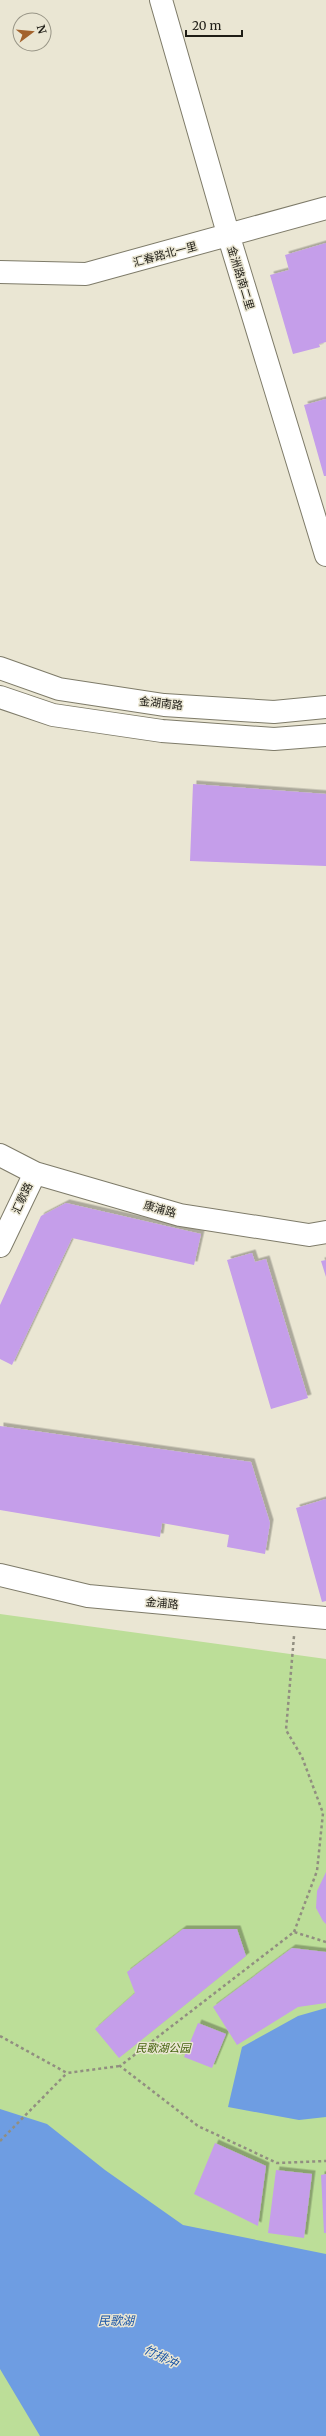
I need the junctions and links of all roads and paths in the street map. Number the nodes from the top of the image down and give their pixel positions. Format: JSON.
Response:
{"nodes":[{"id":1,"x":161,"y":0,"type":"edge"},
{"id":2,"x":326,"y":208,"type":"edge"},
{"id":3,"x":229,"y":237,"type":"junction"},
{"id":4,"x":0,"y":272,"type":"edge"},
{"id":5,"x":326,"y":554,"type":"edge"},
{"id":6,"x":0,"y":668,"type":"edge"},
{"id":7,"x":0,"y":697,"type":"edge"},
{"id":8,"x":326,"y":707,"type":"edge"},
{"id":9,"x":326,"y":734,"type":"edge"},
{"id":10,"x":0,"y":1155,"type":"edge"},
{"id":11,"x":34,"y":1173,"type":"junction"},
{"id":12,"x":326,"y":1232,"type":"edge"},
{"id":13,"x":0,"y":1246,"type":"edge"},
{"id":14,"x":0,"y":1575,"type":"edge"},
{"id":15,"x":296,"y":1615,"type":"junction"},
{"id":16,"x":326,"y":1618,"type":"edge"},
{"id":17,"x":294,"y":1932,"type":"junction"},
{"id":18,"x":326,"y":1942,"type":"edge"},
{"id":19,"x":0,"y":2036,"type":"edge"},
{"id":20,"x":120,"y":2066,"type":"junction"},
{"id":21,"x":66,"y":2073,"type":"junction"},
{"id":22,"x":0,"y":2141,"type":"edge"},
{"id":23,"x":326,"y":2161,"type":"edge"}],
"edges":[{"from":1,"to":3,"type":"street","name":"金洲路南二里"},
{"from":2,"to":3,"type":"street","name":"汇春路北一里"},
{"from":3,"to":4,"type":"street","name":"汇春路北一里"},
{"from":3,"to":5,"type":"street","name":"金洲路南二里"},
{"from":6,"to":8,"type":"street","name":"金湖南路"},
{"from":7,"to":9,"type":"street"},
{"from":10,"to":11,"type":"street","name":"康浦路"},
{"from":11,"to":12,"type":"street","name":"康浦路"},
{"from":11,"to":13,"type":"street","name":"汇歌路"},
{"from":14,"to":15,"type":"street","name":"金浦路"},
{"from":15,"to":16,"type":"street","name":"金浦路"},
{"from":15,"to":17,"type":"path"},
{"from":17,"to":18,"type":"path"},
{"from":17,"to":20,"type":"path"},
{"from":19,"to":21,"type":"path"},
{"from":20,"to":21,"type":"path"},
{"from":20,"to":23,"type":"path"},
{"from":21,"to":22,"type":"path"}]}
